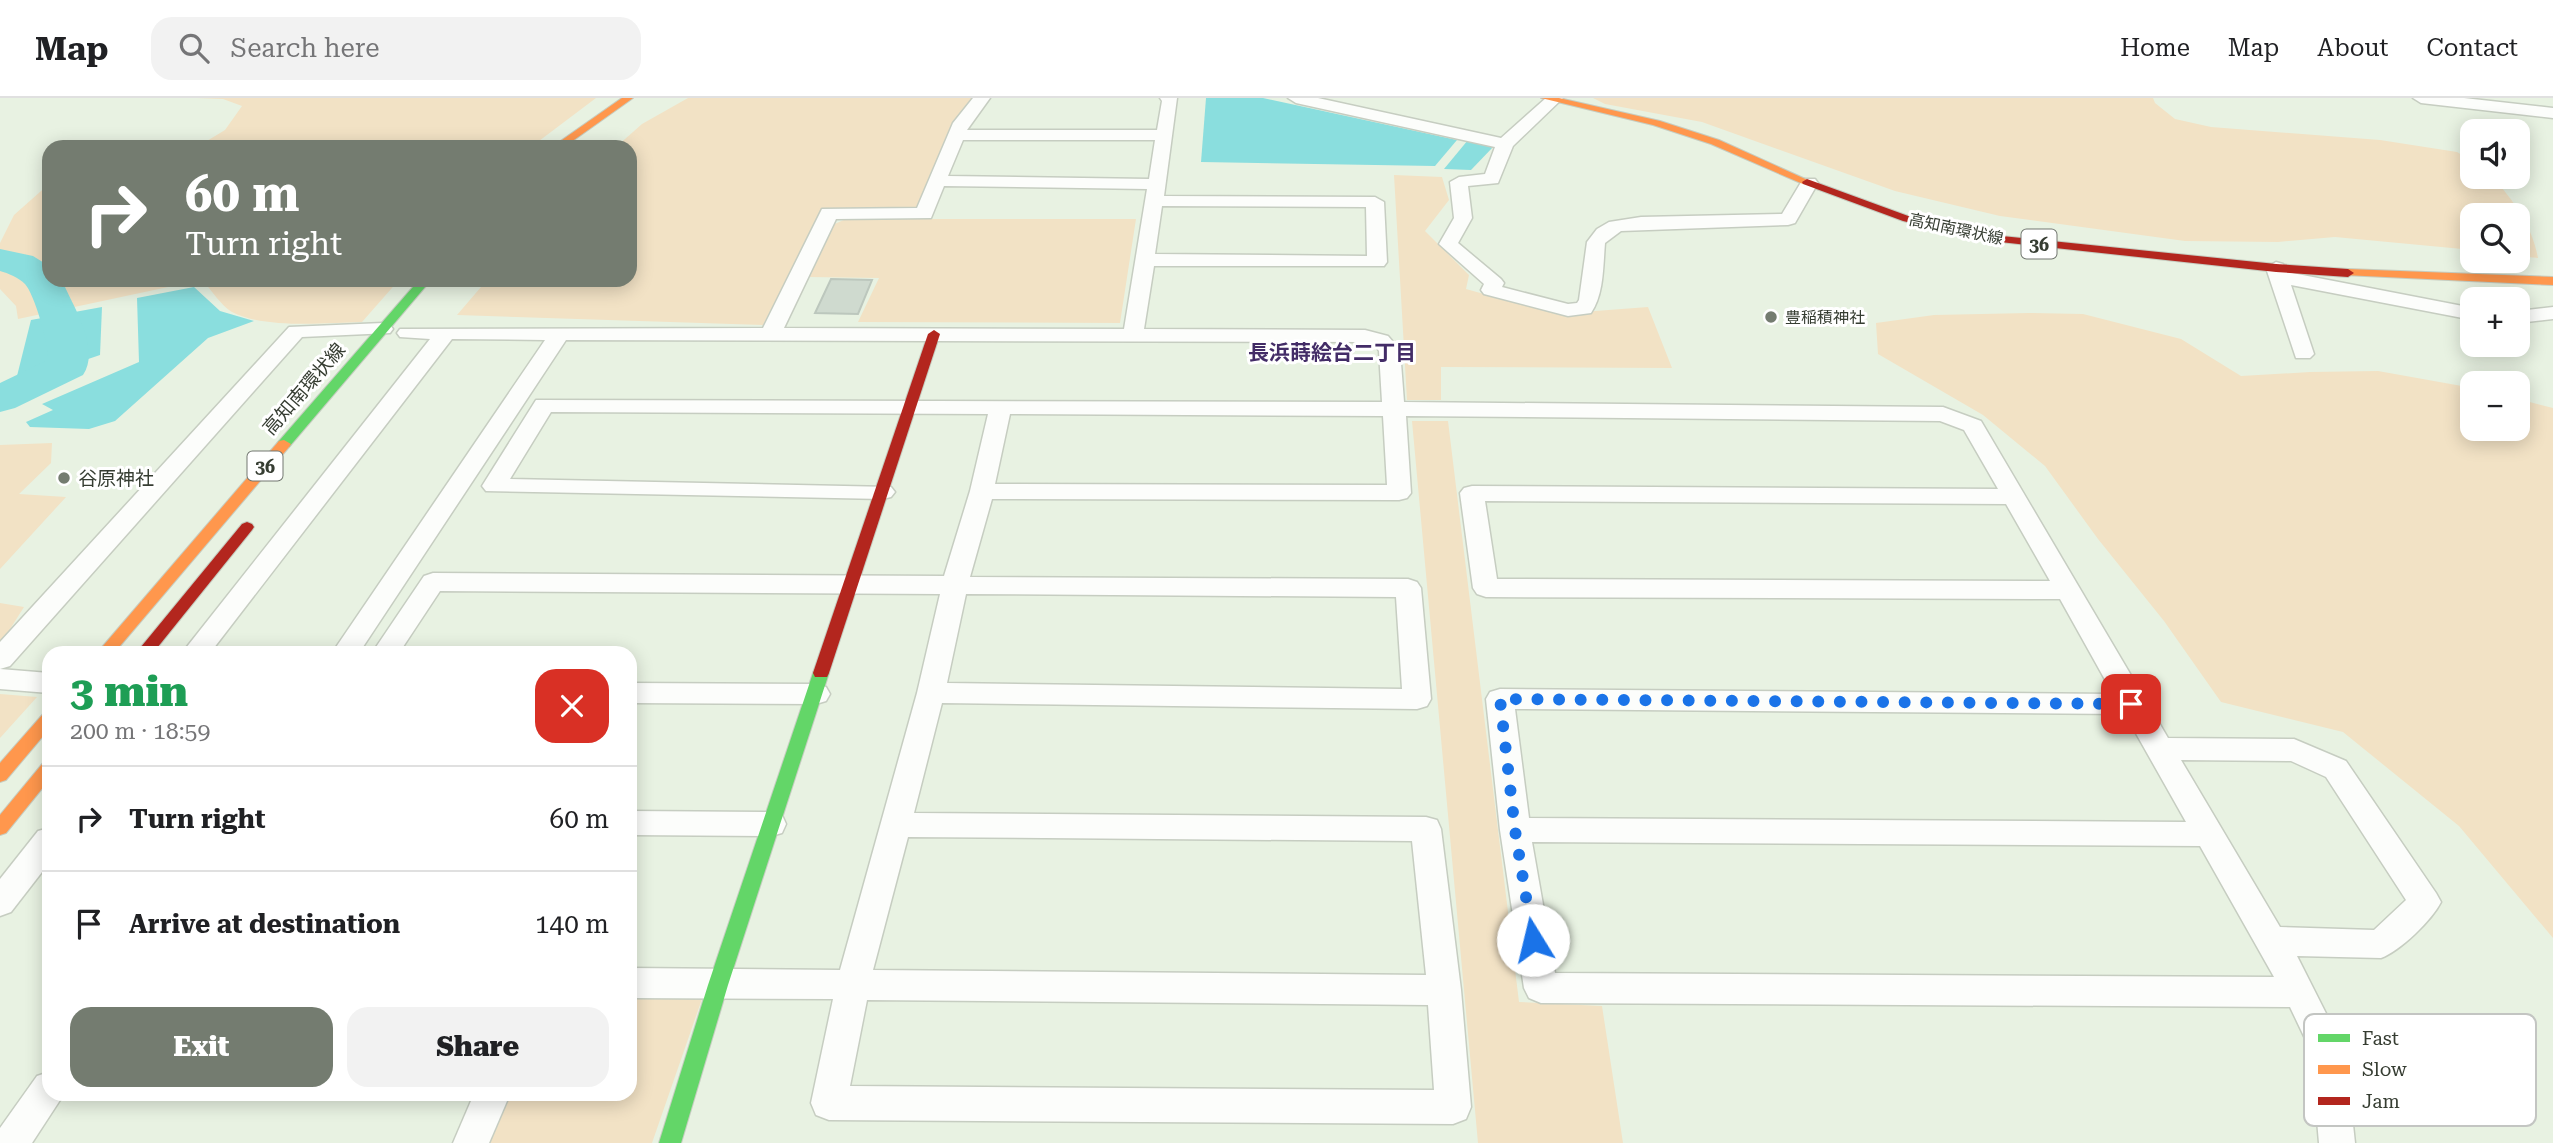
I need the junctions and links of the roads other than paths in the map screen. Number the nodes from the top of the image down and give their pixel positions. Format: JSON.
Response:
{"nodes":[{"id":1,"x":628,"y":98,"type":"edge"},
{"id":2,"x":982,"y":98,"type":"edge"},
{"id":3,"x":1168,"y":98,"type":"edge"},
{"id":4,"x":1296,"y":98,"type":"edge"},
{"id":5,"x":1551,"y":98,"type":"edge"},
{"id":6,"x":2421,"y":98,"type":"edge"},
{"id":7,"x":2528,"y":98,"type":"edge"},
{"id":8,"x":645,"y":103,"type":"dead end"},
{"id":9,"x":2548,"y":113,"type":"edge"},
{"id":10,"x":957,"y":135,"type":"junction"},
{"id":11,"x":1163,"y":135,"type":"junction"},
{"id":12,"x":567,"y":140,"type":"edge"},
{"id":13,"x":592,"y":140,"type":"edge"},
{"id":14,"x":1505,"y":144,"type":"junction"},
{"id":15,"x":938,"y":181,"type":"junction"},
{"id":16,"x":1809,"y":183,"type":"junction"},
{"id":17,"x":1154,"y":192,"type":"junction"},
{"id":18,"x":1144,"y":260,"type":"junction"},
{"id":19,"x":2278,"y":273,"type":"junction"},
{"id":20,"x":2553,"y":281,"type":"edge"},
{"id":21,"x":421,"y":287,"type":"edge"},
{"id":22,"x":2460,"y":311,"type":"edge"},
{"id":23,"x":425,"y":312,"type":"dead end"},
{"id":24,"x":2553,"y":313,"type":"edge"},
{"id":25,"x":2530,"y":316,"type":"edge"},
{"id":26,"x":446,"y":333,"type":"junction"},
{"id":27,"x":560,"y":333,"type":"junction"},
{"id":28,"x":771,"y":333,"type":"junction"},
{"id":29,"x":934,"y":334,"type":"junction"},
{"id":30,"x":396,"y":335,"type":"junction"},
{"id":31,"x":1133,"y":335,"type":"junction"},
{"id":32,"x":2303,"y":354,"type":"dead end"},
{"id":33,"x":911,"y":407,"type":"junction"},
{"id":34,"x":1000,"y":408,"type":"junction"},
{"id":35,"x":1394,"y":410,"type":"junction"},
{"id":36,"x":982,"y":491,"type":"junction"},
{"id":37,"x":883,"y":492,"type":"junction"},
{"id":38,"x":2013,"y":497,"type":"junction"},
{"id":39,"x":254,"y":518,"type":"dead end"},
{"id":40,"x":852,"y":583,"type":"junction"},
{"id":41,"x":955,"y":584,"type":"junction"},
{"id":42,"x":2066,"y":590,"type":"junction"},
{"id":43,"x":111,"y":646,"type":"edge"},
{"id":44,"x":150,"y":646,"type":"edge"},
{"id":45,"x":200,"y":646,"type":"edge"},
{"id":46,"x":350,"y":646,"type":"edge"},
{"id":47,"x":390,"y":646,"type":"edge"},
{"id":48,"x":0,"y":659,"type":"edge"},
{"id":49,"x":0,"y":679,"type":"edge"},
{"id":50,"x":42,"y":682,"type":"edge"},
{"id":51,"x":637,"y":693,"type":"edge"},
{"id":52,"x":931,"y":693,"type":"junction"},
{"id":53,"x":816,"y":694,"type":"junction"},
{"id":54,"x":2131,"y":704,"type":"junction"},
{"id":55,"x":42,"y":726,"type":"edge"},
{"id":56,"x":2159,"y":749,"type":"junction"},
{"id":57,"x":0,"y":775,"type":"edge"},
{"id":58,"x":42,"y":777,"type":"edge"},
{"id":59,"x":637,"y":823,"type":"edge"},
{"id":60,"x":771,"y":824,"type":"junction"},
{"id":61,"x":896,"y":825,"type":"junction"},
{"id":62,"x":0,"y":828,"type":"edge"},
{"id":63,"x":1515,"y":830,"type":"junction"},
{"id":64,"x":2210,"y":834,"type":"junction"},
{"id":65,"x":42,"y":849,"type":"edge"},
{"id":66,"x":0,"y":903,"type":"edge"},
{"id":67,"x":2272,"y":941,"type":"junction"},
{"id":68,"x":637,"y":983,"type":"edge"},
{"id":69,"x":718,"y":985,"type":"junction"},
{"id":70,"x":853,"y":985,"type":"junction"},
{"id":71,"x":1444,"y":990,"type":"junction"},
{"id":72,"x":2300,"y":992,"type":"junction"},
{"id":73,"x":2310,"y":1014,"type":"edge"},
{"id":74,"x":42,"y":1098,"type":"edge"},
{"id":75,"x":489,"y":1101,"type":"edge"},
{"id":76,"x":11,"y":1143,"type":"edge"},
{"id":77,"x":471,"y":1143,"type":"edge"},
{"id":78,"x":670,"y":1143,"type":"edge"}],
"edges":[{"from":1,"to":12,"type":"main road"},
{"from":2,"to":10,"type":"street"},
{"from":3,"to":11,"type":"street"},
{"from":4,"to":14,"type":"street"},
{"from":5,"to":14,"type":"street"},
{"from":5,"to":16,"type":"main road","name":"高知南環状線","number":"36"},
{"from":6,"to":9,"type":"street"},
{"from":7,"to":9,"type":"street"},
{"from":8,"to":13,"type":"main road"},
{"from":10,"to":11,"type":"street"},
{"from":10,"to":15,"type":"street"},
{"from":11,"to":17,"type":"street"},
{"from":14,"to":16,"type":"street"},
{"from":15,"to":17,"type":"street"},
{"from":15,"to":28,"type":"street"},
{"from":16,"to":19,"type":"main road","name":"高知南環状線","number":"36"},
{"from":17,"to":18,"type":"street"},
{"from":17,"to":18,"type":"street"},
{"from":18,"to":31,"type":"street"},
{"from":19,"to":20,"type":"main road","name":"高知南環状線","number":"36"},
{"from":19,"to":22,"type":"street"},
{"from":19,"to":32,"type":"street"},
{"from":21,"to":30,"type":"main road","name":"高知南環状線","number":"36"},
{"from":23,"to":30,"type":"main road","name":"高知南環状線","number":"36"},
{"from":24,"to":25,"type":"street"},
{"from":26,"to":27,"type":"street"},
{"from":26,"to":30,"type":"street"},
{"from":26,"to":45,"type":"street"},
{"from":27,"to":28,"type":"street"},
{"from":27,"to":46,"type":"street"},
{"from":28,"to":29,"type":"street"},
{"from":29,"to":31,"type":"street"},
{"from":29,"to":33,"type":"main road"},
{"from":30,"to":43,"type":"main road","name":"高知南環状線","number":"36"},
{"from":30,"to":48,"type":"street"},
{"from":31,"to":35,"type":"street"},
{"from":33,"to":34,"type":"street"},
{"from":33,"to":37,"type":"main road"},
{"from":33,"to":37,"type":"street"},
{"from":34,"to":35,"type":"street"},
{"from":34,"to":36,"type":"street"},
{"from":35,"to":36,"type":"street"},
{"from":35,"to":38,"type":"street"},
{"from":36,"to":41,"type":"street"},
{"from":37,"to":40,"type":"main road"},
{"from":38,"to":42,"type":"street"},
{"from":38,"to":42,"type":"street"},
{"from":39,"to":44,"type":"main road"},
{"from":40,"to":41,"type":"street"},
{"from":40,"to":47,"type":"street"},
{"from":40,"to":53,"type":"main road"},
{"from":41,"to":52,"type":"street"},
{"from":41,"to":52,"type":"street"},
{"from":42,"to":54,"type":"street"},
{"from":49,"to":50,"type":"street"},
{"from":51,"to":53,"type":"street"},
{"from":52,"to":61,"type":"street"},
{"from":53,"to":60,"type":"main road"},
{"from":54,"to":56,"type":"street"},
{"from":54,"to":63,"type":"street"},
{"from":55,"to":57,"type":"main road"},
{"from":56,"to":64,"type":"street"},
{"from":56,"to":67,"type":"street"},
{"from":58,"to":62,"type":"main road"},
{"from":59,"to":60,"type":"street"},
{"from":60,"to":69,"type":"main road"},
{"from":61,"to":70,"type":"street"},
{"from":61,"to":71,"type":"street"},
{"from":63,"to":64,"type":"street"},
{"from":63,"to":72,"type":"street"},
{"from":64,"to":67,"type":"street"},
{"from":65,"to":66,"type":"street"},
{"from":67,"to":72,"type":"street"},
{"from":68,"to":69,"type":"street"},
{"from":69,"to":70,"type":"street"},
{"from":69,"to":78,"type":"main road"},
{"from":70,"to":71,"type":"street"},
{"from":70,"to":71,"type":"street"},
{"from":72,"to":73,"type":"street"},
{"from":74,"to":76,"type":"street"},
{"from":75,"to":77,"type":"street"}]}
